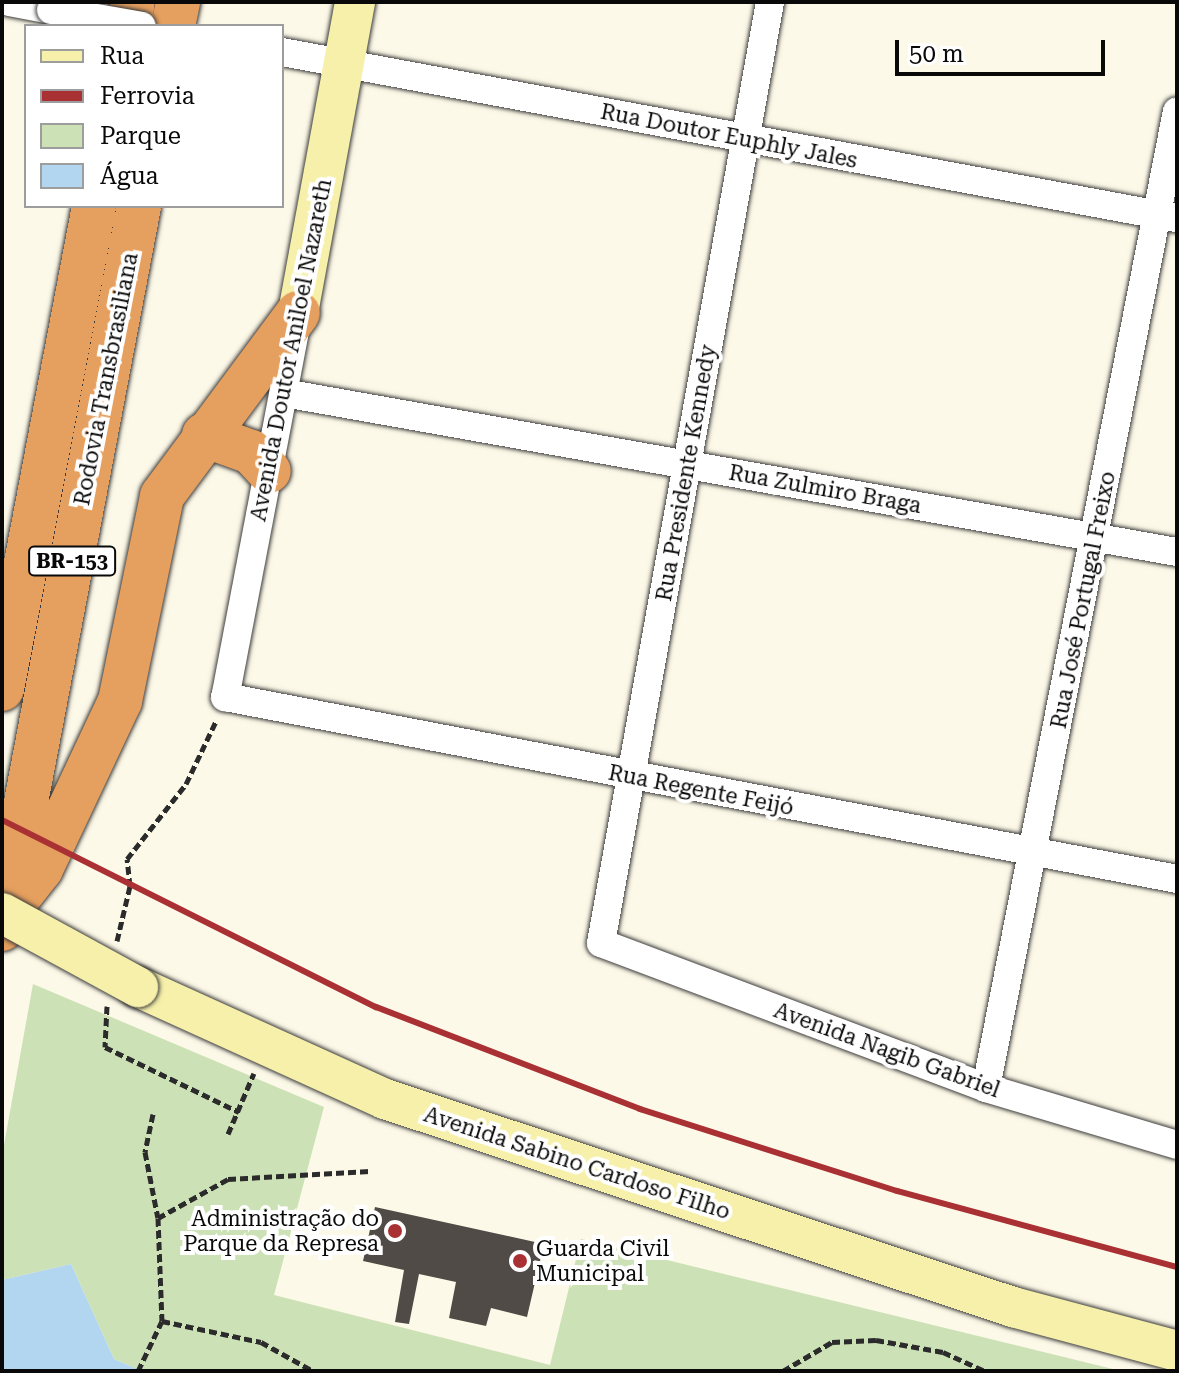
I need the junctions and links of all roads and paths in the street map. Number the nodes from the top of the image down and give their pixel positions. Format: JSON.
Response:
{"nodes":[{"id":1,"x":9,"y":2,"type":"edge"},
{"id":2,"x":133,"y":2,"type":"edge"},
{"id":3,"x":178,"y":2,"type":"edge"},
{"id":4,"x":355,"y":2,"type":"edge"},
{"id":5,"x":770,"y":2,"type":"edge"},
{"id":6,"x":129,"y":24,"type":"edge"},
{"id":7,"x":131,"y":24,"type":"edge"},
{"id":8,"x":173,"y":24,"type":"edge"},
{"id":9,"x":284,"y":52,"type":"edge"},
{"id":10,"x":344,"y":64,"type":"junction"},
{"id":11,"x":1177,"y":111,"type":"edge"},
{"id":12,"x":746,"y":139,"type":"junction"},
{"id":13,"x":94,"y":208,"type":"edge"},
{"id":14,"x":139,"y":208,"type":"edge"},
{"id":15,"x":1168,"y":217,"type":"edge"},
{"id":16,"x":298,"y":313,"type":"junction"},
{"id":17,"x":284,"y":393,"type":"junction"},
{"id":18,"x":204,"y":435,"type":"junction"},
{"id":19,"x":687,"y":465,"type":"junction"},
{"id":20,"x":269,"y":471,"type":"junction"},
{"id":21,"x":1095,"y":537,"type":"junction"},
{"id":22,"x":1177,"y":552,"type":"edge"},
{"id":23,"x":2,"y":689,"type":"edge"},
{"id":24,"x":225,"y":697,"type":"junction"},
{"id":25,"x":633,"y":778,"type":"junction"},
{"id":26,"x":1035,"y":854,"type":"junction"},
{"id":27,"x":1177,"y":879,"type":"edge"},
{"id":28,"x":3,"y":920,"type":"edge"},
{"id":29,"x":601,"y":943,"type":"joint"},
{"id":30,"x":116,"y":948,"type":"dead end"},
{"id":31,"x":124,"y":987,"type":"junction"},
{"id":32,"x":262,"y":1049,"type":"junction"},
{"id":33,"x":986,"y":1088,"type":"junction"},
{"id":34,"x":239,"y":1112,"type":"junction"},
{"id":35,"x":153,"y":1114,"type":"dead end"},
{"id":36,"x":228,"y":1134,"type":"dead end"},
{"id":37,"x":1177,"y":1145,"type":"edge"},
{"id":38,"x":370,"y":1171,"type":"dead end"},
{"id":39,"x":158,"y":1218,"type":"junction"},
{"id":40,"x":162,"y":1321,"type":"junction"},
{"id":41,"x":1177,"y":1351,"type":"edge"},
{"id":42,"x":139,"y":1370,"type":"edge"},
{"id":43,"x":313,"y":1371,"type":"edge"},
{"id":44,"x":783,"y":1371,"type":"edge"},
{"id":45,"x":985,"y":1371,"type":"edge"}],
"edges":[{"from":1,"to":7,"type":"street","bridge":true},
{"from":2,"to":6,"type":"highway"},
{"from":3,"to":8,"type":"highway"},
{"from":4,"to":10,"type":"main road","name":"Avenida Doutor Aniloel Nazareth"},
{"from":5,"to":12,"type":"street","name":"Rua Presidente Kennedy"},
{"from":9,"to":10,"type":"street","name":"Rua Doutor Euphly Jales"},
{"from":10,"to":12,"type":"street","name":"Rua Doutor Euphly Jales"},
{"from":10,"to":16,"type":"main road","name":"Avenida Doutor Aniloel Nazareth"},
{"from":11,"to":15,"type":"street","name":"Rua José Portugal Freixo"},
{"from":12,"to":15,"type":"street","name":"Rua Doutor Euphly Jales"},
{"from":12,"to":19,"type":"street","name":"Rua Presidente Kennedy"},
{"from":13,"to":23,"type":"highway","name":"Rodovia Transbrasiliana","number":"BR-153"},
{"from":14,"to":28,"type":"highway","name":"Rodovia Transbrasiliana","number":"BR-153"},
{"from":15,"to":21,"type":"street","name":"Rua José Portugal Freixo"},
{"from":16,"to":17,"type":"street","name":"Avenida Doutor Aniloel Nazareth"},
{"from":16,"to":18,"type":"highway"},
{"from":17,"to":19,"type":"street","name":"Rua Zulmiro Braga"},
{"from":17,"to":20,"type":"street","name":"Avenida Doutor Aniloel Nazareth"},
{"from":18,"to":20,"type":"highway"},
{"from":18,"to":28,"type":"highway"},
{"from":19,"to":21,"type":"street","name":"Rua Zulmiro Braga"},
{"from":19,"to":25,"type":"street","name":"Rua Presidente Kennedy"},
{"from":20,"to":24,"type":"street","name":"Avenida Doutor Aniloel Nazareth"},
{"from":21,"to":22,"type":"street","name":"Rua Zulmiro Braga"},
{"from":21,"to":26,"type":"street","name":"Rua José Portugal Freixo"},
{"from":24,"to":25,"type":"street","name":"Rua Regente Feijó"},
{"from":24,"to":30,"type":"path"},
{"from":25,"to":26,"type":"street","name":"Rua Regente Feijó"},
{"from":25,"to":29,"type":"street","name":"Rua Presidente Kennedy"},
{"from":26,"to":27,"type":"street","name":"Rua Regente Feijó"},
{"from":26,"to":33,"type":"street","name":"Rua José Portugal Freixo"},
{"from":28,"to":31,"type":"main road","name":"Avenida Sabino Cardoso Filho","bridge":true},
{"from":29,"to":33,"type":"street","name":"Avenida Nagib Gabriel"},
{"from":31,"to":32,"type":"main road","name":"Avenida Sabino Cardoso Filho"},
{"from":31,"to":34,"type":"path"},
{"from":32,"to":34,"type":"path"},
{"from":32,"to":41,"type":"main road","name":"Avenida Sabino Cardoso Filho"},
{"from":33,"to":37,"type":"street","name":"Avenida Nagib Gabriel"},
{"from":34,"to":36,"type":"path"},
{"from":35,"to":39,"type":"path"},
{"from":38,"to":39,"type":"path"},
{"from":39,"to":40,"type":"path"},
{"from":40,"to":42,"type":"path"},
{"from":40,"to":43,"type":"path"},
{"from":44,"to":45,"type":"path"}]}
